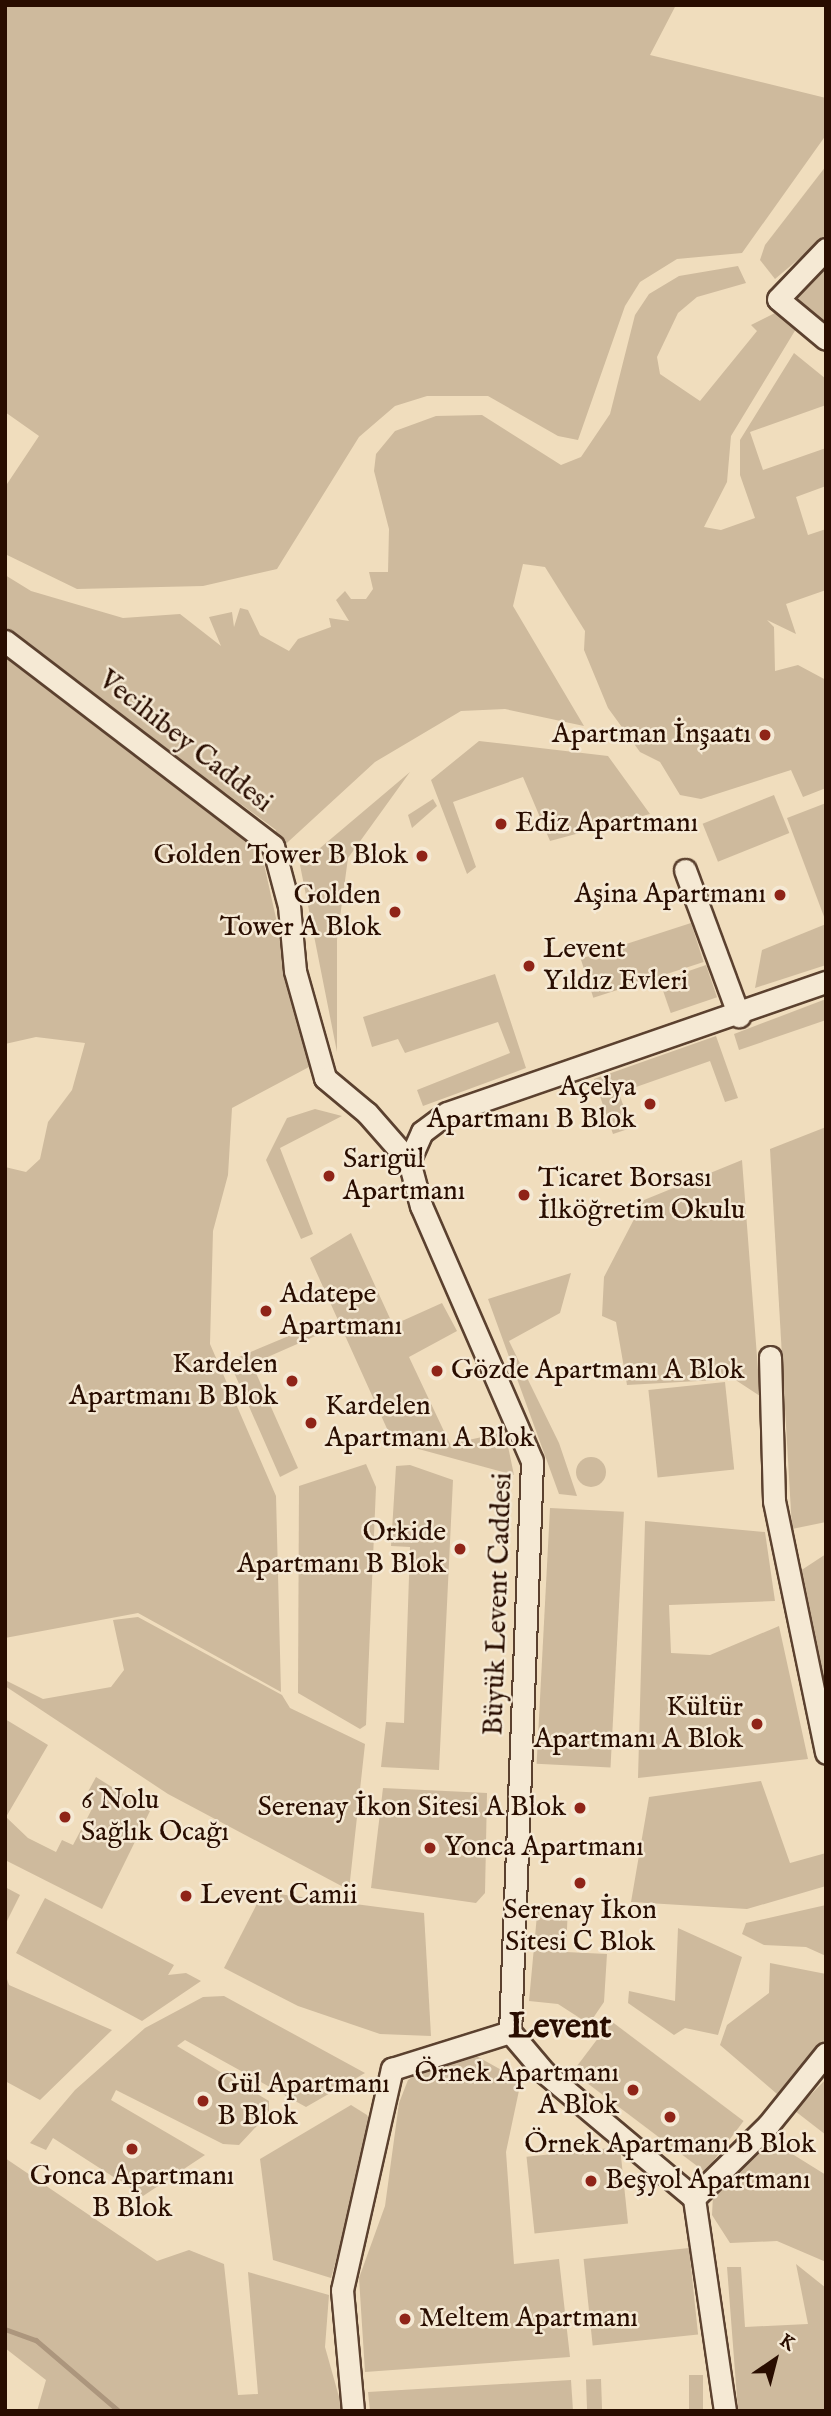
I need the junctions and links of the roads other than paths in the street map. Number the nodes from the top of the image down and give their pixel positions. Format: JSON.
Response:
{"nodes":[{"id":1,"x":826,"y":249,"type":"edge"},
{"id":2,"x":826,"y":339,"type":"edge"},
{"id":3,"x":5,"y":641,"type":"edge"},
{"id":4,"x":685,"y":870,"type":"dead end"},
{"id":5,"x":826,"y":982,"type":"edge"},
{"id":6,"x":739,"y":1016,"type":"junction"},
{"id":7,"x":409,"y":1161,"type":"junction"},
{"id":8,"x":770,"y":1357,"type":"dead end"},
{"id":9,"x":826,"y":1753,"type":"edge"},
{"id":10,"x":510,"y":2032,"type":"junction"},
{"id":11,"x":826,"y":2053,"type":"edge"},
{"id":12,"x":694,"y":2198,"type":"junction"},
{"id":13,"x":353,"y":2411,"type":"edge"},
{"id":14,"x":725,"y":2411,"type":"edge"}],
"edges":[{"from":1,"to":2,"type":"street"},
{"from":3,"to":7,"type":"street","name":"Vecihibey Caddesi"},
{"from":4,"to":6,"type":"street"},
{"from":5,"to":6,"type":"street"},
{"from":6,"to":7,"type":"street"},
{"from":7,"to":10,"type":"street","name":"Büyük Levent Caddesi"},
{"from":8,"to":9,"type":"street"},
{"from":10,"to":12,"type":"street"},
{"from":10,"to":13,"type":"street"},
{"from":11,"to":12,"type":"street"},
{"from":12,"to":14,"type":"street"}]}
